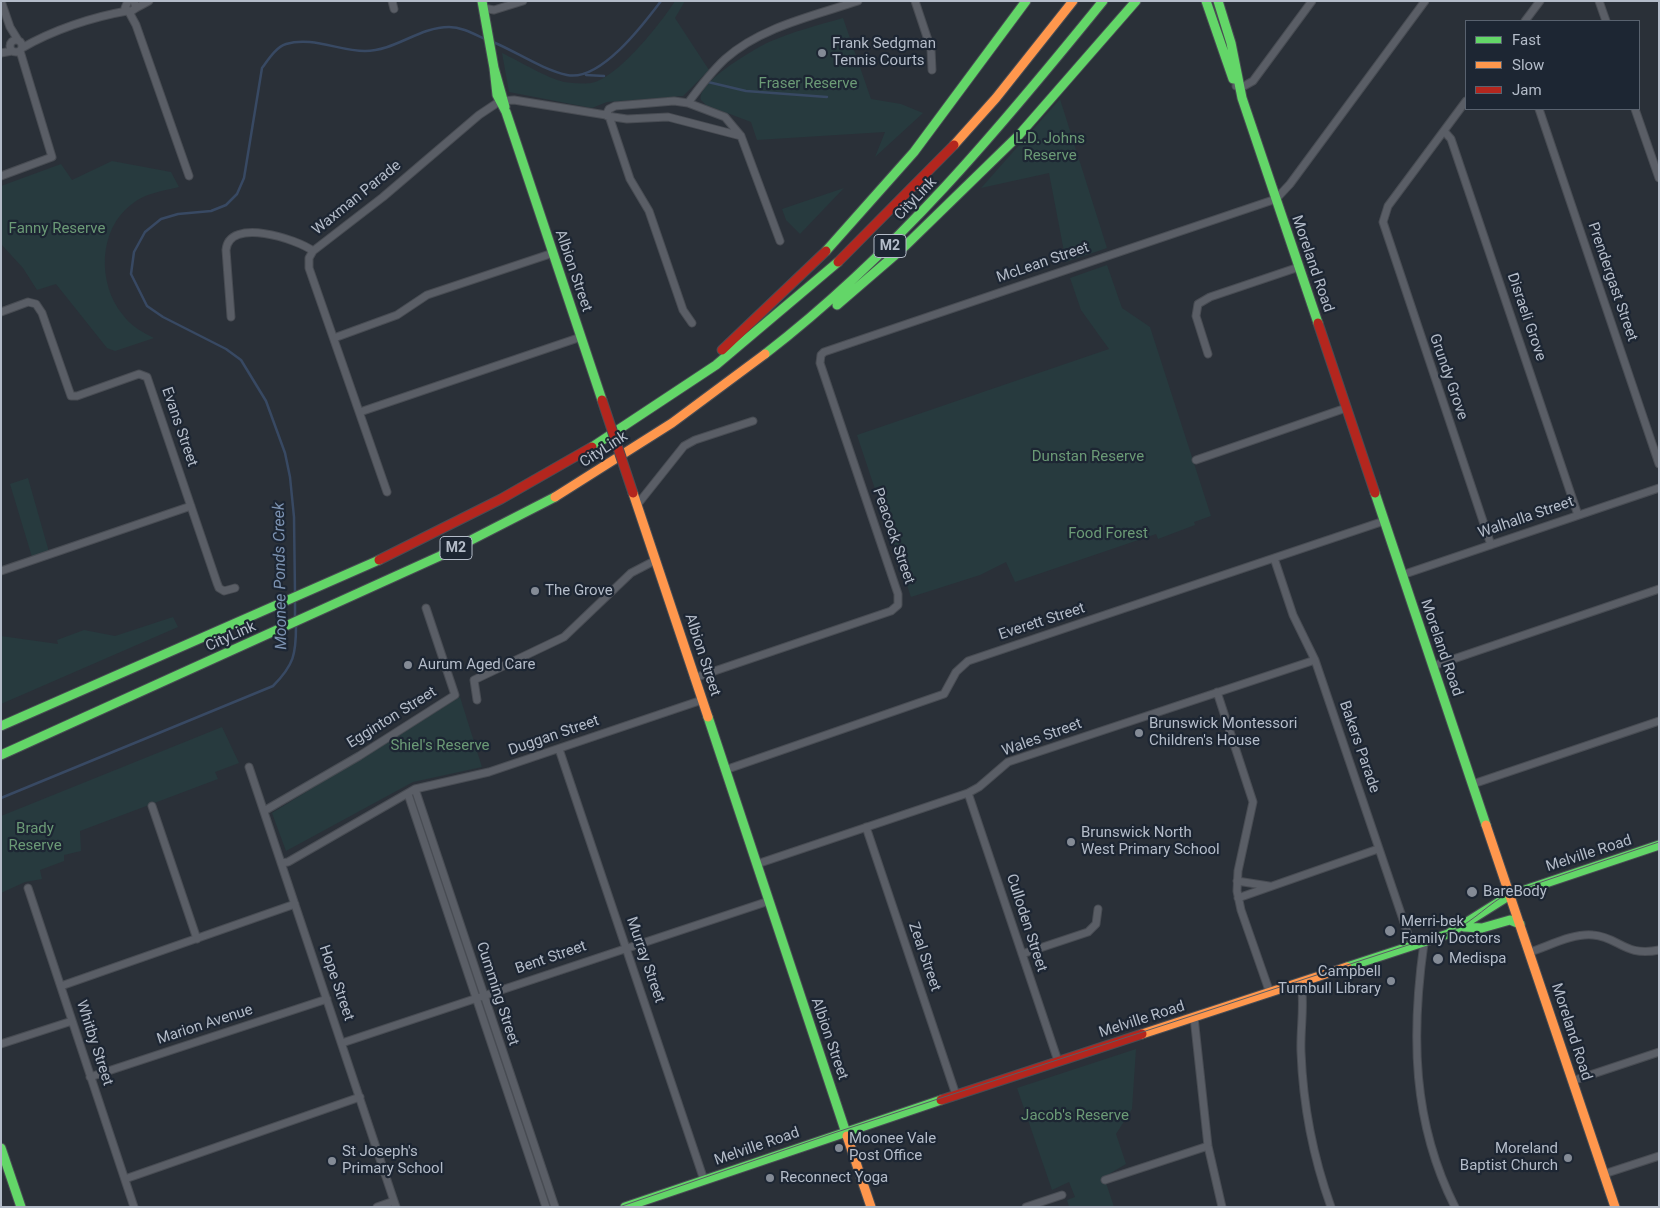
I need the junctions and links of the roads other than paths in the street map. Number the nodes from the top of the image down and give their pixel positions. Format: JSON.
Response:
{"nodes":[{"id":1,"x":1,"y":1,"type":"edge"},
{"id":2,"x":148,"y":1,"type":"edge"},
{"id":3,"x":392,"y":1,"type":"edge"},
{"id":4,"x":523,"y":1,"type":"edge"},
{"id":5,"x":858,"y":1,"type":"edge"},
{"id":6,"x":915,"y":1,"type":"edge"},
{"id":7,"x":1026,"y":1,"type":"edge"},
{"id":8,"x":1074,"y":1,"type":"edge"},
{"id":9,"x":1103,"y":1,"type":"edge"},
{"id":10,"x":1136,"y":1,"type":"edge"},
{"id":11,"x":1206,"y":1,"type":"edge"},
{"id":12,"x":1218,"y":1,"type":"edge"},
{"id":13,"x":1312,"y":1,"type":"edge"},
{"id":14,"x":1425,"y":1,"type":"edge"},
{"id":15,"x":1540,"y":1,"type":"edge"},
{"id":16,"x":1599,"y":1,"type":"edge"},
{"id":17,"x":131,"y":5,"type":"edge"},
{"id":18,"x":483,"y":5,"type":"edge"},
{"id":19,"x":394,"y":9,"type":"dead end"},
{"id":20,"x":1526,"y":20,"type":"edge"},
{"id":21,"x":1606,"y":20,"type":"edge"},
{"id":22,"x":16,"y":46,"type":"junction"},
{"id":23,"x":1,"y":52,"type":"edge"},
{"id":24,"x":932,"y":70,"type":"dead end"},
{"id":25,"x":1238,"y":86,"type":"junction"},
{"id":26,"x":502,"y":101,"type":"junction"},
{"id":27,"x":1465,"y":101,"type":"edge"},
{"id":28,"x":688,"y":103,"type":"junction"},
{"id":29,"x":1539,"y":110,"type":"edge"},
{"id":30,"x":1635,"y":110,"type":"edge"},
{"id":31,"x":608,"y":116,"type":"junction"},
{"id":32,"x":1444,"y":131,"type":"junction"},
{"id":33,"x":741,"y":136,"type":"junction"},
{"id":34,"x":1,"y":176,"type":"edge"},
{"id":35,"x":189,"y":176,"type":"dead end"},
{"id":36,"x":1659,"y":178,"type":"edge"},
{"id":37,"x":1276,"y":199,"type":"junction"},
{"id":38,"x":780,"y":241,"type":"dead end"},
{"id":39,"x":313,"y":251,"type":"junction"},
{"id":40,"x":552,"y":253,"type":"junction"},
{"id":41,"x":1299,"y":267,"type":"junction"},
{"id":42,"x":1,"y":312,"type":"edge"},
{"id":43,"x":230,"y":317,"type":"dead end"},
{"id":44,"x":692,"y":323,"type":"dead end"},
{"id":45,"x":580,"y":337,"type":"junction"},
{"id":46,"x":334,"y":338,"type":"junction"},
{"id":47,"x":1208,"y":354,"type":"dead end"},
{"id":48,"x":821,"y":355,"type":"joint"},
{"id":49,"x":747,"y":367,"type":"junction"},
{"id":50,"x":674,"y":394,"type":"junction"},
{"id":51,"x":1346,"y":408,"type":"junction"},
{"id":52,"x":360,"y":412,"type":"junction"},
{"id":53,"x":753,"y":421,"type":"dead end"},
{"id":54,"x":1196,"y":460,"type":"dead end"},
{"id":55,"x":1659,"y":464,"type":"edge"},
{"id":56,"x":1659,"y":488,"type":"edge"},
{"id":57,"x":388,"y":492,"type":"dead end"},
{"id":58,"x":636,"y":505,"type":"junction"},
{"id":59,"x":191,"y":506,"type":"junction"},
{"id":60,"x":1578,"y":515,"type":"junction"},
{"id":61,"x":1384,"y":521,"type":"junction"},
{"id":62,"x":1491,"y":545,"type":"junction"},
{"id":63,"x":1274,"y":558,"type":"junction"},
{"id":64,"x":656,"y":560,"type":"junction"},
{"id":65,"x":1,"y":571,"type":"edge"},
{"id":66,"x":1402,"y":575,"type":"junction"},
{"id":67,"x":235,"y":588,"type":"dead end"},
{"id":68,"x":1659,"y":589,"type":"edge"},
{"id":69,"x":426,"y":608,"type":"dead end"},
{"id":70,"x":1315,"y":660,"type":"junction"},
{"id":71,"x":1433,"y":666,"type":"junction"},
{"id":72,"x":694,"y":678,"type":"junction"},
{"id":73,"x":1217,"y":692,"type":"junction"},
{"id":74,"x":476,"y":700,"type":"dead end"},
{"id":75,"x":702,"y":700,"type":"junction"},
{"id":76,"x":1659,"y":721,"type":"edge"},
{"id":77,"x":1,"y":726,"type":"edge"},
{"id":78,"x":559,"y":749,"type":"junction"},
{"id":79,"x":1,"y":755,"type":"edge"},
{"id":80,"x":249,"y":767,"type":"dead end"},
{"id":81,"x":725,"y":770,"type":"junction"},
{"id":82,"x":1473,"y":784,"type":"junction"},
{"id":83,"x":415,"y":789,"type":"junction"},
{"id":84,"x":968,"y":793,"type":"junction"},
{"id":85,"x":408,"y":794,"type":"junction"},
{"id":86,"x":152,"y":806,"type":"dead end"},
{"id":87,"x":264,"y":810,"type":"junction"},
{"id":88,"x":866,"y":827,"type":"junction"},
{"id":89,"x":1659,"y":845,"type":"edge"},
{"id":90,"x":1378,"y":849,"type":"junction"},
{"id":91,"x":281,"y":863,"type":"junction"},
{"id":92,"x":757,"y":864,"type":"junction"},
{"id":93,"x":436,"y":866,"type":"junction"},
{"id":94,"x":1237,"y":881,"type":"junction"},
{"id":95,"x":1269,"y":886,"type":"junction"},
{"id":96,"x":28,"y":888,"type":"dead end"},
{"id":97,"x":1510,"y":895,"type":"junction"},
{"id":98,"x":1238,"y":898,"type":"junction"},
{"id":99,"x":769,"y":900,"type":"junction"},
{"id":100,"x":295,"y":904,"type":"junction"},
{"id":101,"x":1098,"y":909,"type":"dead end"},
{"id":102,"x":1520,"y":924,"type":"junction"},
{"id":103,"x":1464,"y":927,"type":"junction"},
{"id":104,"x":197,"y":939,"type":"junction"},
{"id":105,"x":1424,"y":942,"type":"junction"},
{"id":106,"x":1412,"y":946,"type":"junction"},
{"id":107,"x":626,"y":948,"type":"junction"},
{"id":108,"x":1659,"y":950,"type":"edge"},
{"id":109,"x":1530,"y":952,"type":"junction"},
{"id":110,"x":1022,"y":954,"type":"junction"},
{"id":111,"x":1301,"y":983,"type":"junction"},
{"id":112,"x":61,"y":986,"type":"junction"},
{"id":113,"x":1270,"y":993,"type":"junction"},
{"id":114,"x":480,"y":996,"type":"junction"},
{"id":115,"x":327,"y":999,"type":"junction"},
{"id":116,"x":1194,"y":1017,"type":"junction"},
{"id":117,"x":72,"y":1021,"type":"junction"},
{"id":118,"x":342,"y":1043,"type":"junction"},
{"id":119,"x":2,"y":1044,"type":"edge"},
{"id":120,"x":1659,"y":1052,"type":"edge"},
{"id":121,"x":1058,"y":1062,"type":"junction"},
{"id":122,"x":90,"y":1077,"type":"junction"},
{"id":123,"x":1572,"y":1081,"type":"junction"},
{"id":124,"x":956,"y":1095,"type":"junction"},
{"id":125,"x":360,"y":1097,"type":"junction"},
{"id":126,"x":846,"y":1131,"type":"junction"},
{"id":127,"x":529,"y":1144,"type":"junction"},
{"id":128,"x":1208,"y":1146,"type":"junction"},
{"id":129,"x":1,"y":1148,"type":"edge"},
{"id":130,"x":1659,"y":1156,"type":"edge"},
{"id":131,"x":1604,"y":1174,"type":"junction"},
{"id":132,"x":124,"y":1179,"type":"junction"},
{"id":133,"x":704,"y":1180,"type":"junction"},
{"id":134,"x":1105,"y":1180,"type":"dead end"},
{"id":135,"x":1062,"y":1195,"type":"dead end"},
{"id":136,"x":395,"y":1204,"type":"edge"},
{"id":137,"x":21,"y":1207,"type":"edge"},
{"id":138,"x":134,"y":1207,"type":"edge"},
{"id":139,"x":377,"y":1207,"type":"edge"},
{"id":140,"x":546,"y":1207,"type":"edge"},
{"id":141,"x":554,"y":1207,"type":"edge"},
{"id":142,"x":625,"y":1207,"type":"edge"},
{"id":143,"x":871,"y":1207,"type":"edge"},
{"id":144,"x":1026,"y":1207,"type":"edge"},
{"id":145,"x":1222,"y":1207,"type":"edge"},
{"id":146,"x":1331,"y":1207,"type":"edge"},
{"id":147,"x":1455,"y":1207,"type":"edge"},
{"id":148,"x":1615,"y":1207,"type":"edge"}],
"edges":[{"from":1,"to":22,"type":"street"},
{"from":2,"to":17,"type":"street"},
{"from":3,"to":19,"type":"street"},
{"from":4,"to":18,"type":"street"},
{"from":5,"to":28,"type":"street"},
{"from":6,"to":24,"type":"street"},
{"from":7,"to":50,"type":"main road"},
{"from":8,"to":50,"type":"main road","name":"CityLink","number":"M2"},
{"from":9,"to":49,"type":"main road","name":"CityLink","number":"M2"},
{"from":10,"to":49,"type":"main road"},
{"from":11,"to":25,"type":"main road","name":"Moreland Road"},
{"from":12,"to":25,"type":"main road","name":"Moreland Road"},
{"from":13,"to":25,"type":"street"},
{"from":14,"to":37,"type":"street"},
{"from":15,"to":20,"type":"street"},
{"from":16,"to":21,"type":"street"},
{"from":17,"to":22,"type":"street"},
{"from":17,"to":35,"type":"street"},
{"from":18,"to":26,"type":"main road","name":"Albion Street"},
{"from":22,"to":23,"type":"street"},
{"from":22,"to":34,"type":"street"},
{"from":25,"to":37,"type":"main road","name":"Moreland Road"},
{"from":26,"to":31,"type":"street"},
{"from":26,"to":39,"type":"street","name":"Waxman Parade"},
{"from":26,"to":40,"type":"main road","name":"Albion Street"},
{"from":27,"to":32,"type":"street"},
{"from":28,"to":31,"type":"street"},
{"from":28,"to":33,"type":"street"},
{"from":29,"to":55,"type":"street","name":"Prendergast Street"},
{"from":30,"to":36,"type":"street"},
{"from":31,"to":33,"type":"street"},
{"from":31,"to":44,"type":"street"},
{"from":32,"to":60,"type":"street","name":"Disraeli Grove"},
{"from":32,"to":62,"type":"street","name":"Grundy Grove"},
{"from":33,"to":38,"type":"street"},
{"from":37,"to":41,"type":"main road","name":"Moreland Road"},
{"from":37,"to":48,"type":"street","name":"McLean Street"},
{"from":39,"to":43,"type":"street"},
{"from":39,"to":46,"type":"street","name":"Waxman Parade"},
{"from":40,"to":45,"type":"main road","name":"Albion Street"},
{"from":40,"to":46,"type":"street"},
{"from":41,"to":47,"type":"street"},
{"from":41,"to":51,"type":"main road","name":"Moreland Road"},
{"from":42,"to":59,"type":"street","name":"Evans Street"},
{"from":45,"to":52,"type":"street"},
{"from":45,"to":58,"type":"main road","name":"Albion Street","bridge":true},
{"from":46,"to":52,"type":"street","name":"Waxman Parade"},
{"from":48,"to":72,"type":"street","name":"Peacock Street"},
{"from":49,"to":79,"type":"main road","name":"CityLink","number":"M2"},
{"from":50,"to":77,"type":"main road","name":"CityLink","number":"M2"},
{"from":51,"to":54,"type":"street"},
{"from":51,"to":61,"type":"main road","name":"Moreland Road"},
{"from":52,"to":57,"type":"street","name":"Waxman Parade"},
{"from":53,"to":58,"type":"street"},
{"from":56,"to":60,"type":"street","name":"Walhalla Street"},
{"from":58,"to":64,"type":"main road","name":"Albion Street"},
{"from":59,"to":65,"type":"street"},
{"from":59,"to":67,"type":"street","name":"Evans Street"},
{"from":60,"to":62,"type":"street","name":"Walhalla Street"},
{"from":61,"to":63,"type":"street","name":"Everett Street"},
{"from":61,"to":66,"type":"main road","name":"Moreland Road"},
{"from":62,"to":66,"type":"street","name":"Walhalla Street"},
{"from":63,"to":70,"type":"street","name":"Bakers Parade"},
{"from":63,"to":81,"type":"street","name":"Everett Street"},
{"from":64,"to":72,"type":"main road","name":"Albion Street"},
{"from":64,"to":74,"type":"street"},
{"from":66,"to":71,"type":"main road","name":"Moreland Road"},
{"from":68,"to":71,"type":"street"},
{"from":69,"to":87,"type":"street","name":"Egginton Street"},
{"from":70,"to":73,"type":"street","name":"Wales Street"},
{"from":70,"to":90,"type":"street","name":"Bakers Parade"},
{"from":71,"to":82,"type":"main road","name":"Moreland Road"},
{"from":72,"to":75,"type":"main road","name":"Albion Street"},
{"from":73,"to":84,"type":"street","name":"Wales Street"},
{"from":73,"to":94,"type":"street"},
{"from":75,"to":78,"type":"street","name":"Duggan Street"},
{"from":75,"to":81,"type":"main road","name":"Albion Street"},
{"from":76,"to":82,"type":"street"},
{"from":78,"to":83,"type":"street","name":"Duggan Street"},
{"from":78,"to":107,"type":"street","name":"Murray Street"},
{"from":80,"to":87,"type":"street","name":"Hope Street"},
{"from":81,"to":92,"type":"main road","name":"Albion Street"},
{"from":82,"to":97,"type":"main road","name":"Moreland Road"},
{"from":83,"to":85,"type":"street","name":"Duggan Street"},
{"from":83,"to":93,"type":"street","name":"Cumming Street"},
{"from":84,"to":88,"type":"street","name":"Wales Street"},
{"from":84,"to":110,"type":"street","name":"Culloden Street"},
{"from":85,"to":91,"type":"street","name":"Duggan Street"},
{"from":85,"to":93,"type":"street","name":"Cumming Street"},
{"from":86,"to":104,"type":"street"},
{"from":87,"to":91,"type":"street","name":"Hope Street"},
{"from":88,"to":92,"type":"street","name":"Wales Street"},
{"from":88,"to":124,"type":"street","name":"Zeal Street"},
{"from":89,"to":97,"type":"main road","name":"Melville Road"},
{"from":90,"to":95,"type":"street"},
{"from":90,"to":106,"type":"street","name":"Bakers Parade"},
{"from":91,"to":100,"type":"street","name":"Hope Street"},
{"from":92,"to":99,"type":"main road","name":"Albion Street"},
{"from":93,"to":114,"type":"street","name":"Cumming Street"},
{"from":94,"to":95,"type":"street"},
{"from":94,"to":98,"type":"street"},
{"from":95,"to":98,"type":"street"},
{"from":96,"to":112,"type":"street","name":"Whitby Street"},
{"from":97,"to":102,"type":"main road","name":"Moreland Road"},
{"from":97,"to":103,"type":"main road","name":"Melville Road"},
{"from":98,"to":113,"type":"street"},
{"from":99,"to":107,"type":"street","name":"Bent Street"},
{"from":99,"to":126,"type":"main road","name":"Albion Street"},
{"from":100,"to":104,"type":"street"},
{"from":100,"to":115,"type":"street","name":"Hope Street"},
{"from":101,"to":110,"type":"street"},
{"from":102,"to":103,"type":"main road"},
{"from":102,"to":109,"type":"main road","name":"Moreland Road"},
{"from":103,"to":105,"type":"main road","name":"Melville Road"},
{"from":104,"to":112,"type":"street"},
{"from":105,"to":106,"type":"main road","name":"Melville Road"},
{"from":105,"to":147,"type":"street"},
{"from":106,"to":111,"type":"main road","name":"Melville Road"},
{"from":107,"to":114,"type":"street","name":"Bent Street"},
{"from":107,"to":133,"type":"street","name":"Murray Street"},
{"from":108,"to":109,"type":"street"},
{"from":109,"to":123,"type":"main road","name":"Moreland Road"},
{"from":110,"to":121,"type":"street","name":"Culloden Street"},
{"from":111,"to":113,"type":"main road","name":"Melville Road"},
{"from":111,"to":146,"type":"street"},
{"from":112,"to":117,"type":"street","name":"Whitby Street"},
{"from":113,"to":116,"type":"main road","name":"Melville Road"},
{"from":114,"to":118,"type":"street","name":"Bent Street"},
{"from":114,"to":127,"type":"street","name":"Cumming Street"},
{"from":115,"to":118,"type":"street","name":"Hope Street"},
{"from":115,"to":122,"type":"street","name":"Marion Avenue"},
{"from":116,"to":121,"type":"main road","name":"Melville Road"},
{"from":116,"to":128,"type":"street"},
{"from":117,"to":119,"type":"street"},
{"from":117,"to":122,"type":"street","name":"Whitby Street"},
{"from":118,"to":125,"type":"street","name":"Hope Street"},
{"from":120,"to":123,"type":"street"},
{"from":121,"to":124,"type":"main road","name":"Melville Road"},
{"from":122,"to":132,"type":"street","name":"Whitby Street"},
{"from":123,"to":131,"type":"main road","name":"Moreland Road"},
{"from":124,"to":126,"type":"main road","name":"Melville Road"},
{"from":125,"to":132,"type":"street"},
{"from":125,"to":136,"type":"street","name":"Hope Street"},
{"from":126,"to":133,"type":"main road","name":"Melville Road"},
{"from":126,"to":143,"type":"main road","name":"Albion Street"},
{"from":127,"to":140,"type":"street","name":"Cumming Street"},
{"from":127,"to":141,"type":"street","name":"Cumming Street"},
{"from":128,"to":134,"type":"street"},
{"from":128,"to":145,"type":"street"},
{"from":129,"to":137,"type":"main road"},
{"from":130,"to":131,"type":"street"},
{"from":131,"to":148,"type":"main road","name":"Moreland Road"},
{"from":132,"to":138,"type":"street","name":"Whitby Street"},
{"from":133,"to":142,"type":"main road","name":"Melville Road"},
{"from":135,"to":144,"type":"street"},
{"from":136,"to":139,"type":"street"}]}
